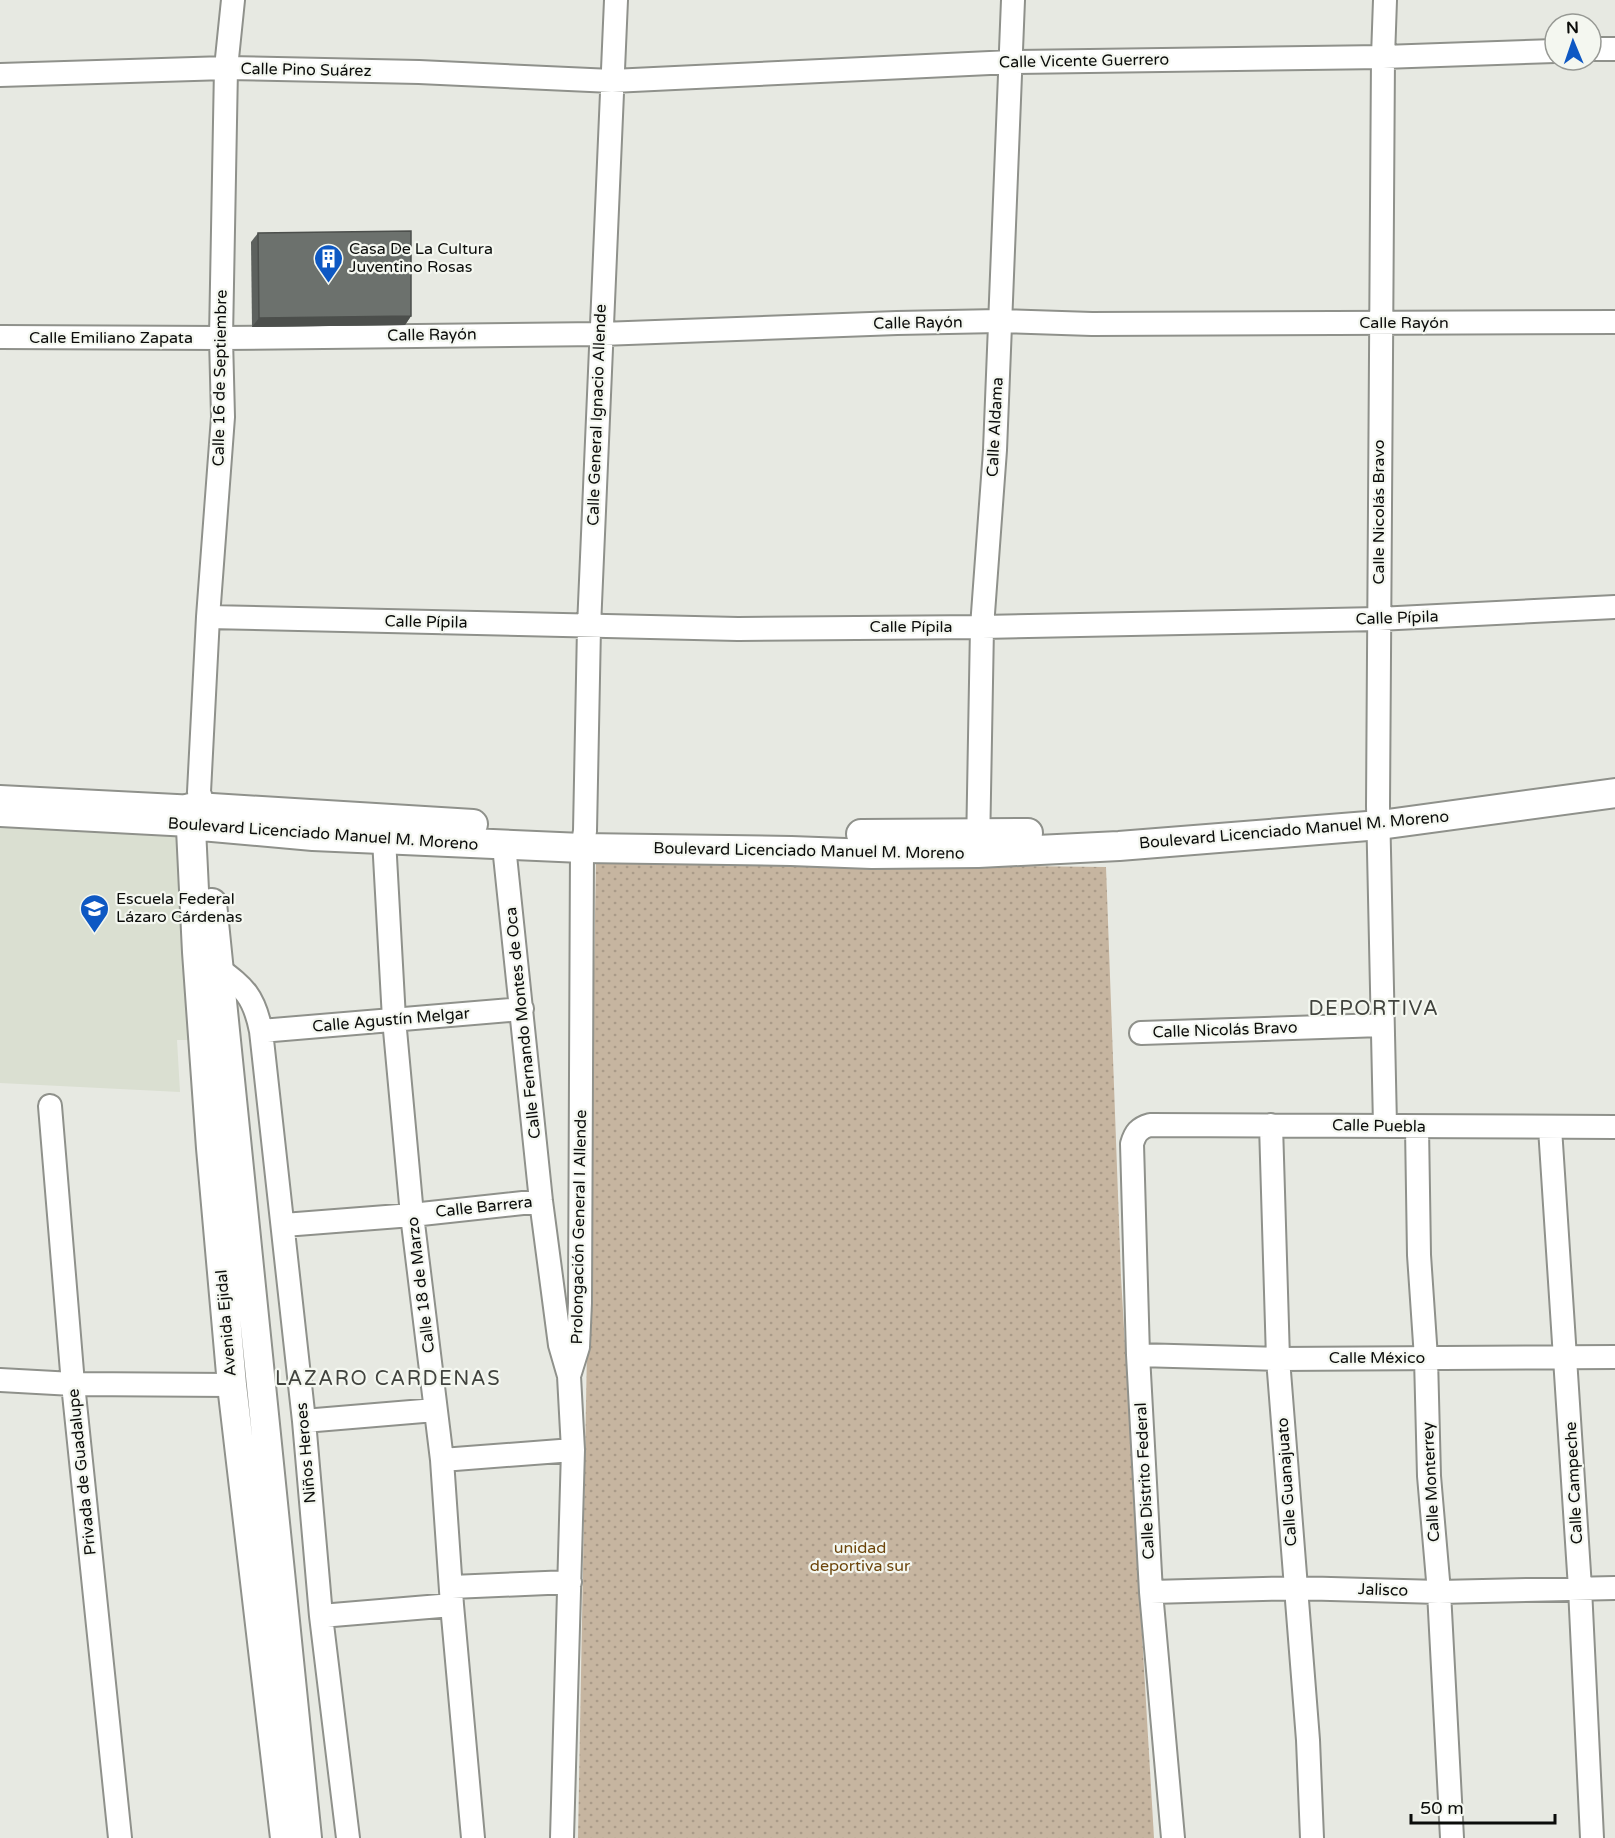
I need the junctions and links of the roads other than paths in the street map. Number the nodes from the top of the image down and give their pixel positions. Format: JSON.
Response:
{"nodes":[{"id":1,"x":233,"y":0,"type":"edge"},
{"id":2,"x":616,"y":0,"type":"edge"},
{"id":3,"x":1013,"y":0,"type":"edge"},
{"id":4,"x":1385,"y":0,"type":"edge"},
{"id":5,"x":1543,"y":51,"type":"edge"},
{"id":6,"x":1383,"y":57,"type":"junction"},
{"id":7,"x":1011,"y":62,"type":"junction"},
{"id":8,"x":226,"y":68,"type":"junction"},
{"id":9,"x":0,"y":75,"type":"edge"},
{"id":10,"x":612,"y":81,"type":"junction"},
{"id":11,"x":999,"y":321,"type":"junction"},
{"id":12,"x":1380,"y":322,"type":"junction"},
{"id":13,"x":1615,"y":322,"type":"edge"},
{"id":14,"x":601,"y":334,"type":"junction"},
{"id":15,"x":0,"y":337,"type":"edge"},
{"id":16,"x":221,"y":338,"type":"junction"},
{"id":17,"x":1615,"y":607,"type":"edge"},
{"id":18,"x":208,"y":617,"type":"junction"},
{"id":19,"x":1378,"y":620,"type":"junction"},
{"id":20,"x":589,"y":627,"type":"junction"},
{"id":21,"x":982,"y":627,"type":"junction"},
{"id":22,"x":1615,"y":775,"type":"edge"},
{"id":23,"x":1615,"y":793,"type":"edge"},
{"id":24,"x":0,"y":797,"type":"edge"},
{"id":25,"x":60,"y":809,"type":"junction"},
{"id":26,"x":197,"y":811,"type":"junction"},
{"id":27,"x":0,"y":815,"type":"edge"},
{"id":28,"x":1379,"y":816,"type":"junction"},
{"id":29,"x":584,"y":839,"type":"junction"},
{"id":30,"x":384,"y":840,"type":"junction"},
{"id":31,"x":978,"y":843,"type":"junction"},
{"id":32,"x":504,"y":846,"type":"junction"},
{"id":33,"x":197,"y":952,"type":"junction"},
{"id":34,"x":219,"y":969,"type":"junction"},
{"id":35,"x":522,"y":1009,"type":"junction"},
{"id":36,"x":394,"y":1019,"type":"junction"},
{"id":37,"x":1382,"y":1025,"type":"junction"},
{"id":38,"x":261,"y":1031,"type":"junction"},
{"id":39,"x":1141,"y":1033,"type":"dead end"},
{"id":40,"x":50,"y":1106,"type":"dead end"},
{"id":41,"x":1271,"y":1125,"type":"junction"},
{"id":42,"x":1385,"y":1125,"type":"junction"},
{"id":43,"x":1142,"y":1127,"type":"joint"},
{"id":44,"x":1417,"y":1127,"type":"junction"},
{"id":45,"x":1615,"y":1127,"type":"edge"},
{"id":46,"x":1550,"y":1128,"type":"junction"},
{"id":47,"x":541,"y":1201,"type":"junction"},
{"id":48,"x":412,"y":1215,"type":"junction"},
{"id":49,"x":284,"y":1225,"type":"junction"},
{"id":50,"x":1138,"y":1355,"type":"junction"},
{"id":51,"x":1566,"y":1357,"type":"junction"},
{"id":52,"x":1615,"y":1357,"type":"edge"},
{"id":53,"x":1426,"y":1358,"type":"junction"},
{"id":54,"x":1278,"y":1359,"type":"junction"},
{"id":55,"x":569,"y":1376,"type":"junction"},
{"id":56,"x":0,"y":1380,"type":"edge"},
{"id":57,"x":73,"y":1384,"type":"junction"},
{"id":58,"x":232,"y":1385,"type":"junction"},
{"id":59,"x":435,"y":1410,"type":"junction"},
{"id":60,"x":304,"y":1421,"type":"junction"},
{"id":61,"x":573,"y":1450,"type":"junction"},
{"id":62,"x":442,"y":1460,"type":"junction"},
{"id":63,"x":570,"y":1582,"type":"junction"},
{"id":64,"x":1295,"y":1588,"type":"junction"},
{"id":65,"x":1580,"y":1588,"type":"junction"},
{"id":66,"x":1615,"y":1588,"type":"edge"},
{"id":67,"x":1151,"y":1592,"type":"junction"},
{"id":68,"x":1439,"y":1592,"type":"junction"},
{"id":69,"x":452,"y":1596,"type":"junction"},
{"id":70,"x":321,"y":1616,"type":"junction"},
{"id":71,"x":120,"y":1838,"type":"edge"},
{"id":72,"x":285,"y":1838,"type":"edge"},
{"id":73,"x":306,"y":1838,"type":"edge"},
{"id":74,"x":348,"y":1838,"type":"edge"},
{"id":75,"x":473,"y":1838,"type":"edge"},
{"id":76,"x":562,"y":1838,"type":"edge"},
{"id":77,"x":1173,"y":1838,"type":"edge"},
{"id":78,"x":1312,"y":1838,"type":"edge"},
{"id":79,"x":1452,"y":1838,"type":"edge"},
{"id":80,"x":1592,"y":1838,"type":"edge"}],
"edges":[{"from":1,"to":8,"type":"street","name":"Calle 16 de Septiembre"},
{"from":2,"to":10,"type":"street","name":"Calle General Ignacio Allende"},
{"from":3,"to":7,"type":"street","name":"Calle Aldama"},
{"from":4,"to":6,"type":"street","name":"Calle Nicolás Bravo"},
{"from":5,"to":6,"type":"street","name":"Calle Vicente Guerrero"},
{"from":6,"to":7,"type":"street","name":"Calle Vicente Guerrero"},
{"from":6,"to":12,"type":"street","name":"Calle Nicolás Bravo"},
{"from":7,"to":10,"type":"street","name":"Calle Vicente Guerrero"},
{"from":7,"to":11,"type":"street","name":"Calle Aldama"},
{"from":8,"to":9,"type":"street","name":"Calle Pino Suárez"},
{"from":8,"to":10,"type":"street","name":"Calle Pino Suárez"},
{"from":8,"to":16,"type":"street","name":"Calle 16 de Septiembre"},
{"from":10,"to":14,"type":"street","name":"Calle General Ignacio Allende"},
{"from":11,"to":12,"type":"street","name":"Calle Rayón"},
{"from":11,"to":14,"type":"street","name":"Calle Rayón"},
{"from":11,"to":21,"type":"street","name":"Calle Aldama"},
{"from":12,"to":13,"type":"street","name":"Calle Rayón"},
{"from":12,"to":19,"type":"street","name":"Calle Nicolás Bravo"},
{"from":14,"to":16,"type":"street","name":"Calle Rayón"},
{"from":14,"to":20,"type":"street","name":"Calle General Ignacio Allende"},
{"from":15,"to":16,"type":"street","name":"Calle Emiliano Zapata"},
{"from":16,"to":18,"type":"street","name":"Calle 16 de Septiembre"},
{"from":17,"to":19,"type":"street","name":"Calle Pípila"},
{"from":18,"to":20,"type":"street","name":"Calle Pípila"},
{"from":18,"to":26,"type":"street","name":"Calle 16 de Septiembre"},
{"from":19,"to":21,"type":"street","name":"Calle Pípila"},
{"from":19,"to":28,"type":"street","name":"Calle Nicolás Bravo"},
{"from":20,"to":21,"type":"street","name":"Calle Pípila"},
{"from":20,"to":29,"type":"street","name":"Calle General Ignacio Allende"},
{"from":21,"to":31,"type":"street","name":"Calle Aldama"},
{"from":22,"to":28,"type":"main road","name":"Boulevard Licenciado Manuel M. Moreno"},
{"from":23,"to":28,"type":"main road","name":"Boulevard Licenciado Manuel M. Moreno"},
{"from":24,"to":25,"type":"street","name":"Boulevard Licenciado Manuel M. Moreno"},
{"from":25,"to":26,"type":"street","name":"Boulevard Licenciado Manuel M. Moreno"},
{"from":25,"to":27,"type":"street","name":"Boulevard Licenciado Manuel M. Moreno"},
{"from":26,"to":29,"type":"main road","name":"Boulevard Licenciado Manuel M. Moreno"},
{"from":26,"to":30,"type":"main road","name":"Boulevard Licenciado Manuel M. Moreno"},
{"from":26,"to":33,"type":"main road","name":"Avenida Ejidal"},
{"from":26,"to":34,"type":"main road","name":"Avenida Ejidal"},
{"from":28,"to":31,"type":"main road","name":"Boulevard Licenciado Manuel M. Moreno"},
{"from":28,"to":37,"type":"street","name":"Calle Nicolás Bravo"},
{"from":29,"to":31,"type":"main road","name":"Boulevard Licenciado Manuel M. Moreno"},
{"from":29,"to":32,"type":"main road","name":"Boulevard Licenciado Manuel M. Moreno"},
{"from":29,"to":55,"type":"street","name":"Prolongación General I Allende"},
{"from":30,"to":32,"type":"main road","name":"Boulevard Licenciado Manuel M. Moreno"},
{"from":30,"to":36,"type":"street","name":"Calle 18 de Marzo"},
{"from":32,"to":35,"type":"street","name":"Calle Fernando Montes de Oca"},
{"from":33,"to":34,"type":"street","name":"Niños Heroes"},
{"from":33,"to":58,"type":"main road","name":"Avenida Ejidal"},
{"from":34,"to":38,"type":"street","name":"Niños Heroes"},
{"from":34,"to":73,"type":"main road","name":"Avenida Ejidal"},
{"from":35,"to":36,"type":"street","name":"Calle Agustín Melgar"},
{"from":35,"to":47,"type":"street","name":"Calle Fernando Montes de Oca"},
{"from":36,"to":38,"type":"street","name":"Calle Agustín Melgar"},
{"from":36,"to":48,"type":"street","name":"Calle 18 de Marzo"},
{"from":37,"to":39,"type":"street","name":"Calle Nicolás Bravo"},
{"from":37,"to":42,"type":"street","name":"Calle Nicolás Bravo"},
{"from":38,"to":49,"type":"street","name":"Niños Heroes"},
{"from":40,"to":57,"type":"street","name":"Privada de Guadalupe"},
{"from":41,"to":42,"type":"street","name":"Calle Puebla"},
{"from":41,"to":43,"type":"street","name":"Calle Puebla"},
{"from":41,"to":54,"type":"street","name":"Calle Guanajuato"},
{"from":42,"to":44,"type":"street","name":"Calle Puebla"},
{"from":43,"to":50,"type":"street","name":"Calle Distrito Federal"},
{"from":44,"to":46,"type":"street","name":"Calle Puebla"},
{"from":44,"to":53,"type":"street","name":"Calle Monterrey"},
{"from":45,"to":46,"type":"street","name":"Calle Puebla"},
{"from":46,"to":51,"type":"street","name":"Calle Campeche"},
{"from":47,"to":48,"type":"street","name":"Calle Barrera"},
{"from":47,"to":55,"type":"street","name":"Calle Fernando Montes de Oca"},
{"from":48,"to":49,"type":"street","name":"Calle Barrera"},
{"from":48,"to":59,"type":"street","name":"Calle 18 de Marzo"},
{"from":49,"to":60,"type":"street","name":"Niños Heroes"},
{"from":50,"to":54,"type":"street","name":"Calle México"},
{"from":50,"to":67,"type":"street","name":"Calle Distrito Federal"},
{"from":51,"to":52,"type":"street","name":"Calle México"},
{"from":51,"to":53,"type":"street","name":"Calle México"},
{"from":51,"to":65,"type":"street","name":"Calle Campeche"},
{"from":53,"to":54,"type":"street","name":"Calle México"},
{"from":53,"to":68,"type":"street","name":"Calle Monterrey"},
{"from":54,"to":64,"type":"street","name":"Calle Guanajuato"},
{"from":55,"to":61,"type":"street","name":"Prolongación General I Allende"},
{"from":56,"to":57,"type":"street"},
{"from":57,"to":58,"type":"street"},
{"from":57,"to":71,"type":"street","name":"Privada de Guadalupe"},
{"from":58,"to":72,"type":"main road","name":"Avenida Ejidal"},
{"from":59,"to":60,"type":"street"},
{"from":59,"to":62,"type":"street","name":"Calle 18 de Marzo"},
{"from":60,"to":70,"type":"street","name":"Niños Heroes"},
{"from":61,"to":62,"type":"street"},
{"from":61,"to":63,"type":"street","name":"Prolongación General I Allende"},
{"from":62,"to":69,"type":"street","name":"Calle 18 de Marzo"},
{"from":63,"to":69,"type":"street"},
{"from":63,"to":76,"type":"street","name":"Prolongación General I Allende"},
{"from":64,"to":67,"type":"street","name":"Jalisco"},
{"from":64,"to":68,"type":"street","name":"Jalisco"},
{"from":64,"to":78,"type":"street","name":"Calle Guanajuato"},
{"from":65,"to":66,"type":"street","name":"Jalisco"},
{"from":65,"to":68,"type":"street","name":"Jalisco"},
{"from":65,"to":80,"type":"street","name":"Calle Campeche"},
{"from":67,"to":77,"type":"street","name":"Calle Distrito Federal"},
{"from":68,"to":79,"type":"street","name":"Calle Monterrey"},
{"from":69,"to":70,"type":"street"},
{"from":69,"to":75,"type":"street","name":"Calle 18 de Marzo"},
{"from":70,"to":74,"type":"street","name":"Niños Heroes"}]}
